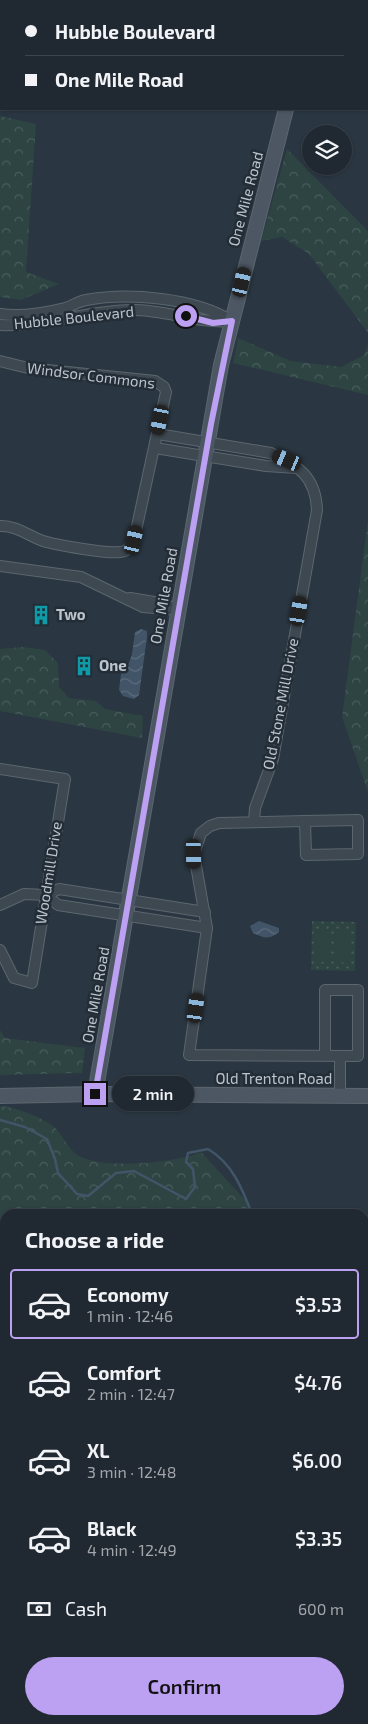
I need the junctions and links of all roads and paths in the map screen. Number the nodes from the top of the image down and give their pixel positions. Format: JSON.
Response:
{"nodes":[{"id":1,"x":286,"y":110,"type":"edge"},
{"id":2,"x":0,"y":314,"type":"edge"},
{"id":3,"x":232,"y":321,"type":"junction"},
{"id":4,"x":0,"y":325,"type":"edge"},
{"id":5,"x":0,"y":362,"type":"edge"},
{"id":6,"x":158,"y":434,"type":"junction"},
{"id":7,"x":155,"y":448,"type":"junction"},
{"id":8,"x":206,"y":449,"type":"junction"},
{"id":9,"x":0,"y":526,"type":"edge"},
{"id":10,"x":0,"y":566,"type":"edge"},
{"id":11,"x":178,"y":610,"type":"junction"},
{"id":12,"x":0,"y":769,"type":"edge"},
{"id":13,"x":305,"y":821,"type":"junction"},
{"id":14,"x":254,"y":822,"type":"junction"},
{"id":15,"x":46,"y":895,"type":"junction"},
{"id":16,"x":129,"y":899,"type":"junction"},
{"id":17,"x":0,"y":905,"type":"edge"},
{"id":18,"x":205,"y":912,"type":"junction"},
{"id":19,"x":126,"y":916,"type":"junction"},
{"id":20,"x":207,"y":928,"type":"junction"},
{"id":21,"x":0,"y":950,"type":"edge"},
{"id":22,"x":325,"y":1056,"type":"junction"},
{"id":23,"x":340,"y":1056,"type":"junction"},
{"id":24,"x":95,"y":1094,"type":"junction"},
{"id":25,"x":2,"y":1096,"type":"edge"},
{"id":26,"x":340,"y":1096,"type":"junction"},
{"id":27,"x":368,"y":1096,"type":"edge"}],
"edges":[{"from":1,"to":3,"type":"street","name":"One Mile Road"},
{"from":2,"to":3,"type":"street","name":"Hubble Boulevard"},
{"from":3,"to":4,"type":"street","name":"Hubble Boulevard"},
{"from":3,"to":8,"type":"street","name":"One Mile Road"},
{"from":5,"to":6,"type":"street","name":"Windsor Commons"},
{"from":6,"to":7,"type":"street","name":"Windsor Commons"},
{"from":6,"to":8,"type":"street"},
{"from":7,"to":8,"type":"street"},
{"from":7,"to":9,"type":"street","name":"Windsor Commons"},
{"from":8,"to":11,"type":"street","name":"One Mile Road"},
{"from":8,"to":14,"type":"street","name":"Old Stone Mill Drive"},
{"from":10,"to":11,"type":"street"},
{"from":11,"to":16,"type":"street","name":"One Mile Road"},
{"from":12,"to":15,"type":"street","name":"Woodmill Drive"},
{"from":13,"to":13,"type":"street"},
{"from":13,"to":14,"type":"street"},
{"from":14,"to":18,"type":"street"},
{"from":15,"to":16,"type":"street"},
{"from":15,"to":17,"type":"street"},
{"from":15,"to":19,"type":"street"},
{"from":15,"to":21,"type":"street","name":"Woodmill Drive"},
{"from":16,"to":18,"type":"street"},
{"from":16,"to":19,"type":"street","name":"One Mile Road"},
{"from":18,"to":20,"type":"street"},
{"from":19,"to":20,"type":"street"},
{"from":19,"to":24,"type":"street","name":"One Mile Road"},
{"from":20,"to":22,"type":"street"},
{"from":22,"to":23,"type":"street"},
{"from":22,"to":23,"type":"street"},
{"from":23,"to":26,"type":"street"},
{"from":24,"to":25,"type":"street","name":"Old Trenton Road"},
{"from":24,"to":26,"type":"street","name":"Old Trenton Road"},
{"from":26,"to":27,"type":"street","name":"Old Trenton Road"}]}
